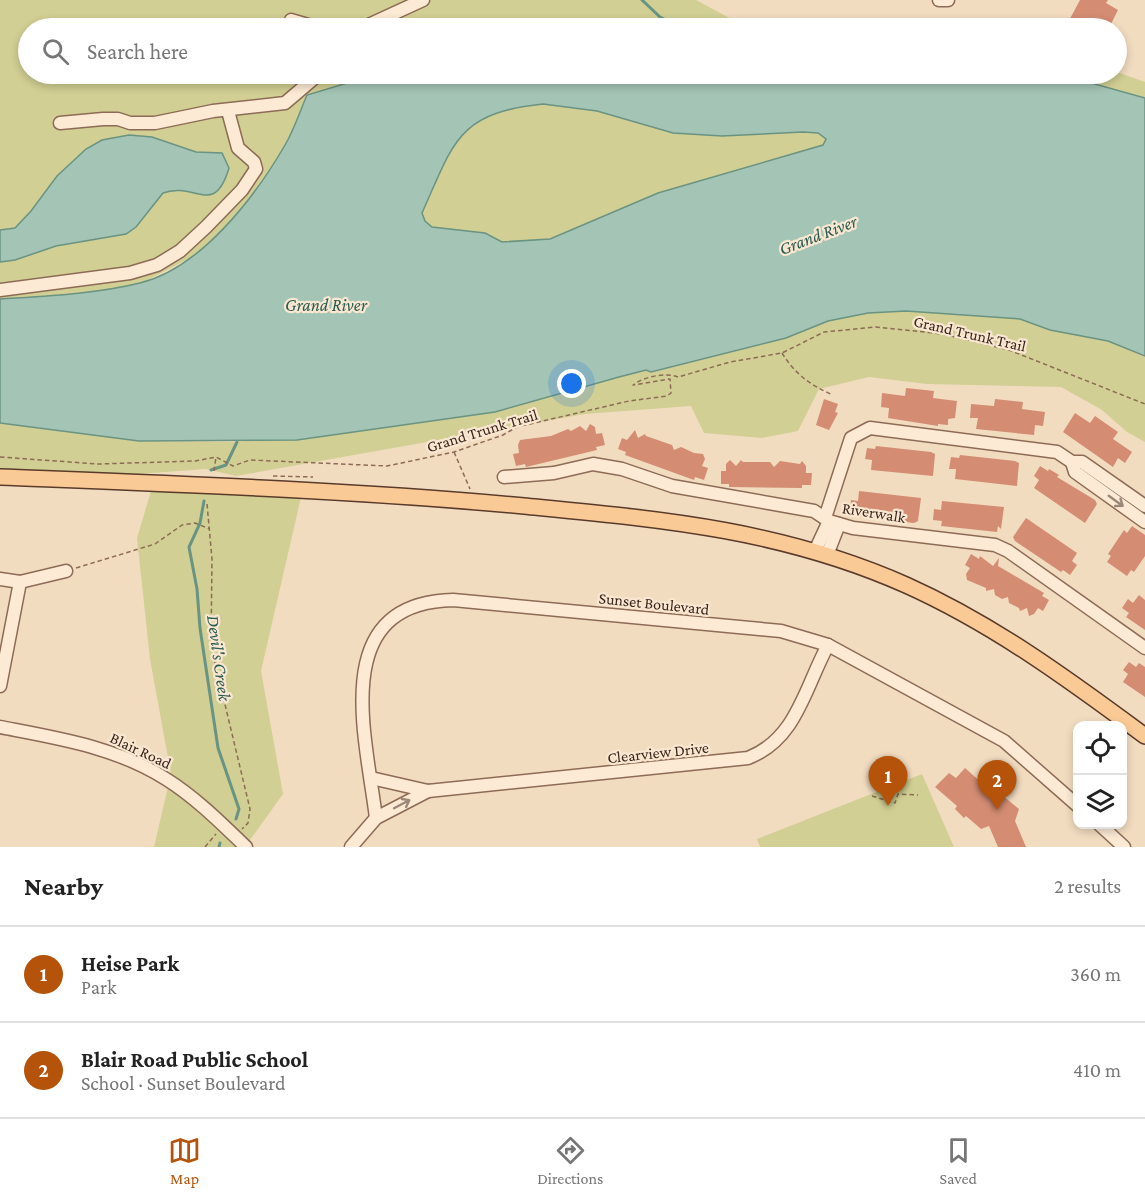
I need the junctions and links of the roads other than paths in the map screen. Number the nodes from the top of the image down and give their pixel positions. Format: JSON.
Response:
{"nodes":[{"id":1,"x":402,"y":0,"type":"edge"},
{"id":2,"x":423,"y":0,"type":"edge"},
{"id":3,"x":939,"y":0,"type":"edge"},
{"id":4,"x":948,"y":0,"type":"edge"},
{"id":5,"x":396,"y":13,"type":"junction"},
{"id":6,"x":385,"y":18,"type":"edge"},
{"id":7,"x":392,"y":18,"type":"edge"},
{"id":8,"x":307,"y":84,"type":"edge"},
{"id":9,"x":228,"y":111,"type":"junction"},
{"id":10,"x":60,"y":123,"type":"dead end"},
{"id":11,"x":0,"y":290,"type":"edge"},
{"id":12,"x":0,"y":477,"type":"edge"},
{"id":13,"x":504,"y":477,"type":"dead end"},
{"id":14,"x":1092,"y":477,"type":"junction"},
{"id":15,"x":1145,"y":506,"type":"edge"},
{"id":16,"x":831,"y":521,"type":"junction"},
{"id":17,"x":1145,"y":521,"type":"edge"},
{"id":18,"x":821,"y":553,"type":"junction"},
{"id":19,"x":66,"y":571,"type":"road end"},
{"id":20,"x":0,"y":579,"type":"edge"},
{"id":21,"x":20,"y":582,"type":"junction"},
{"id":22,"x":828,"y":645,"type":"junction"},
{"id":23,"x":1145,"y":648,"type":"edge"},
{"id":24,"x":0,"y":686,"type":"edge"},
{"id":25,"x":0,"y":727,"type":"edge"},
{"id":26,"x":1145,"y":736,"type":"edge"},
{"id":27,"x":371,"y":778,"type":"junction"},
{"id":28,"x":428,"y":791,"type":"junction"},
{"id":29,"x":1073,"y":802,"type":"edge"},
{"id":30,"x":376,"y":818,"type":"junction"},
{"id":31,"x":1104,"y":829,"type":"edge"},
{"id":32,"x":246,"y":847,"type":"edge"},
{"id":33,"x":351,"y":847,"type":"edge"},
{"id":34,"x":1124,"y":847,"type":"edge"}],
"edges":[{"from":1,"to":5,"type":"street"},
{"from":2,"to":5,"type":"street"},
{"from":3,"to":4,"type":"street"},
{"from":5,"to":6,"type":"street"},
{"from":5,"to":7,"type":"street"},
{"from":8,"to":9,"type":"street"},
{"from":9,"to":10,"type":"street"},
{"from":9,"to":11,"type":"street"},
{"from":12,"to":18,"type":"main road"},
{"from":13,"to":16,"type":"street","name":"Riverwalk"},
{"from":14,"to":15,"type":"street"},
{"from":14,"to":16,"type":"street"},
{"from":14,"to":17,"type":"street","one_way":true},
{"from":16,"to":18,"type":"street"},
{"from":16,"to":23,"type":"street","name":"Riverwalk"},
{"from":18,"to":26,"type":"main road"},
{"from":19,"to":21,"type":"street"},
{"from":20,"to":21,"type":"street"},
{"from":21,"to":24,"type":"street"},
{"from":22,"to":27,"type":"street","name":"Sunset Boulevard"},
{"from":22,"to":28,"type":"street","name":"Clearview Drive"},
{"from":22,"to":29,"type":"street","name":"Sunset Boulevard"},
{"from":25,"to":32,"type":"street","name":"Blair Road"},
{"from":27,"to":28,"type":"street","name":"Clearview Drive"},
{"from":27,"to":30,"type":"street","name":"Sunset Boulevard"},
{"from":30,"to":28,"type":"street","name":"Clearview Drive","one_way":true},
{"from":30,"to":33,"type":"street","name":"Clearview Drive"},
{"from":31,"to":34,"type":"street"}]}
